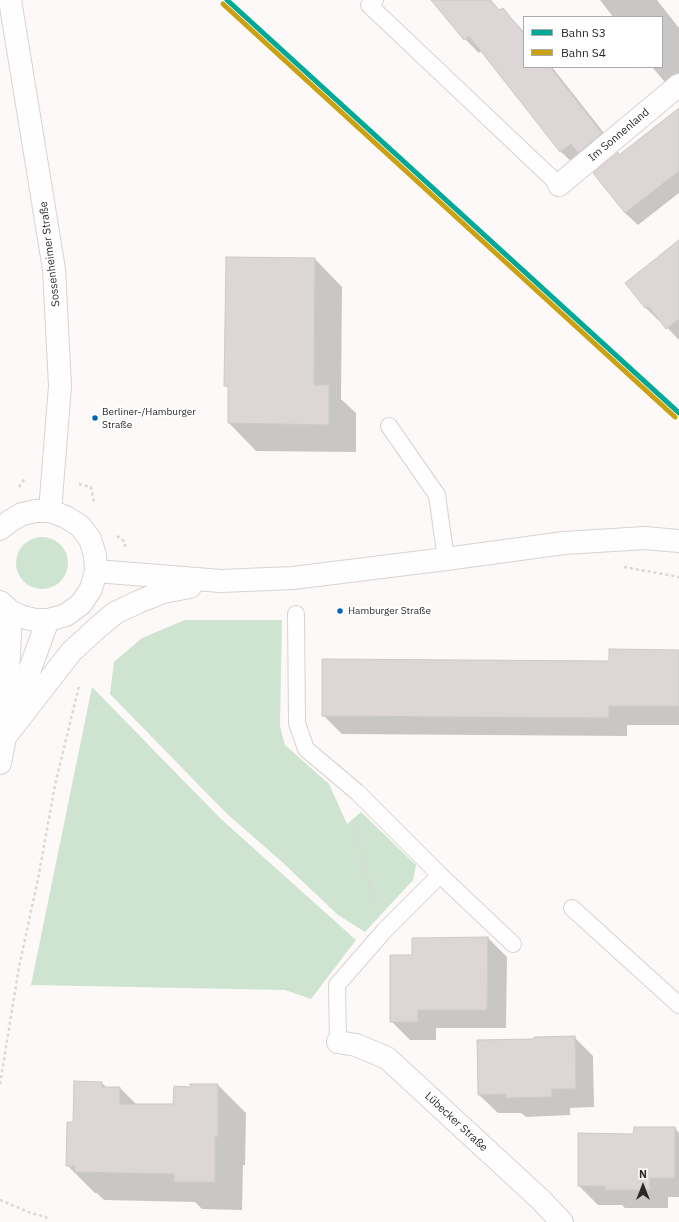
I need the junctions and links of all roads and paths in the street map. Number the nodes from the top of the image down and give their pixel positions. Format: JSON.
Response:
{"nodes":[{"id":1,"x":10,"y":0,"type":"edge"},
{"id":2,"x":375,"y":0,"type":"edge"},
{"id":3,"x":679,"y":85,"type":"edge"},
{"id":4,"x":559,"y":185,"type":"joint"},
{"id":5,"x":389,"y":426,"type":"dead end"},
{"id":6,"x":50,"y":511,"type":"junction"},
{"id":7,"x":0,"y":529,"type":"edge"},
{"id":8,"x":679,"y":541,"type":"edge"},
{"id":9,"x":446,"y":559,"type":"junction"},
{"id":10,"x":96,"y":572,"type":"junction"},
{"id":11,"x":674,"y":577,"type":"dead end"},
{"id":12,"x":679,"y":577,"type":"edge"},
{"id":13,"x":221,"y":581,"type":"junction"},
{"id":14,"x":6,"y":607,"type":"edge"},
{"id":15,"x":296,"y":614,"type":"dead end"},
{"id":16,"x":48,"y":620,"type":"junction"},
{"id":17,"x":82,"y":680,"type":"dead end"},
{"id":18,"x":5,"y":737,"type":"junction"},
{"id":19,"x":0,"y":763,"type":"edge"},
{"id":20,"x":357,"y":792,"type":"junction"},
{"id":21,"x":440,"y":875,"type":"junction"},
{"id":22,"x":572,"y":908,"type":"dead end"},
{"id":23,"x":384,"y":931,"type":"junction"},
{"id":24,"x":513,"y":944,"type":"dead end"},
{"id":25,"x":679,"y":1006,"type":"edge"},
{"id":26,"x":338,"y":1042,"type":"joint"},
{"id":27,"x":0,"y":1084,"type":"edge"},
{"id":28,"x":0,"y":1200,"type":"edge"},
{"id":29,"x":46,"y":1222,"type":"edge"},
{"id":30,"x":562,"y":1222,"type":"edge"}],
"edges":[{"from":1,"to":6,"type":"street","name":"Sossenheimer Straße"},
{"from":2,"to":4,"type":"lane"},
{"from":3,"to":4,"type":"street","name":"Im Sonnenland"},
{"from":5,"to":9,"type":"lane"},
{"from":6,"to":7,"type":"street"},
{"from":6,"to":10,"type":"street"},
{"from":8,"to":9,"type":"street"},
{"from":9,"to":13,"type":"street"},
{"from":10,"to":13,"type":"street"},
{"from":10,"to":16,"type":"street"},
{"from":11,"to":12,"type":"path"},
{"from":13,"to":18,"type":"street"},
{"from":14,"to":16,"type":"street"},
{"from":14,"to":18,"type":"street"},
{"from":15,"to":20,"type":"lane"},
{"from":16,"to":18,"type":"street"},
{"from":17,"to":27,"type":"path"},
{"from":18,"to":19,"type":"street"},
{"from":20,"to":21,"type":"lane"},
{"from":20,"to":23,"type":"path"},
{"from":21,"to":23,"type":"lane"},
{"from":21,"to":24,"type":"lane"},
{"from":22,"to":25,"type":"lane"},
{"from":23,"to":26,"type":"lane"},
{"from":26,"to":30,"type":"street","name":"Lübecker Straße"},
{"from":28,"to":29,"type":"path"}]}
